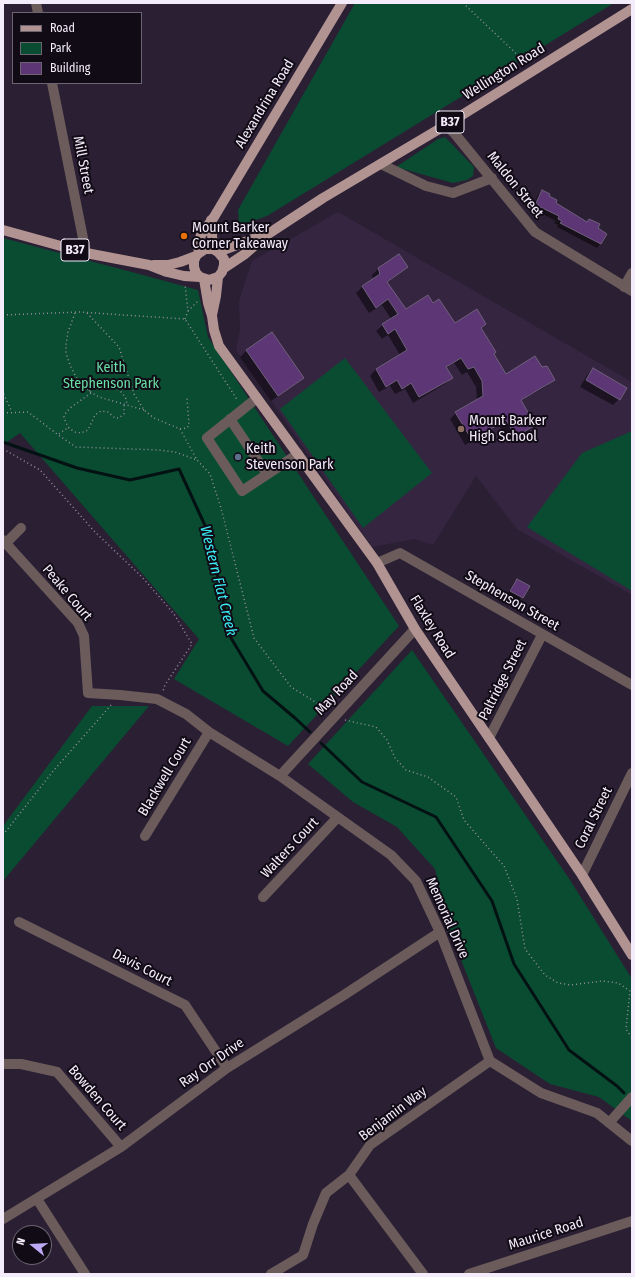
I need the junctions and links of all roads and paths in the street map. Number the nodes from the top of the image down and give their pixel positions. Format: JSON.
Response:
{"nodes":[{"id":1,"x":342,"y":3,"type":"edge"},
{"id":2,"x":463,"y":3,"type":"edge"},
{"id":3,"x":630,"y":13,"type":"edge"},
{"id":4,"x":524,"y":61,"type":"dead end"},
{"id":5,"x":52,"y":84,"type":"edge"},
{"id":6,"x":446,"y":125,"type":"junction"},
{"id":7,"x":381,"y":164,"type":"junction"},
{"id":8,"x":492,"y":178,"type":"junction"},
{"id":9,"x":212,"y":220,"type":"junction"},
{"id":10,"x":3,"y":230,"type":"edge"},
{"id":11,"x":268,"y":234,"type":"junction"},
{"id":12,"x":216,"y":251,"type":"junction"},
{"id":13,"x":86,"y":253,"type":"junction"},
{"id":14,"x":197,"y":254,"type":"junction"},
{"id":15,"x":149,"y":265,"type":"junction"},
{"id":16,"x":224,"y":268,"type":"junction"},
{"id":17,"x":632,"y":273,"type":"edge"},
{"id":18,"x":184,"y":276,"type":"junction"},
{"id":19,"x":218,"y":277,"type":"junction"},
{"id":20,"x":202,"y":278,"type":"junction"},
{"id":21,"x":628,"y":289,"type":"edge"},
{"id":22,"x":76,"y":313,"type":"junction"},
{"id":23,"x":3,"y":316,"type":"edge"},
{"id":24,"x":212,"y":316,"type":"junction"},
{"id":25,"x":185,"y":319,"type":"junction"},
{"id":26,"x":3,"y":390,"type":"edge"},
{"id":27,"x":88,"y":391,"type":"junction"},
{"id":28,"x":91,"y":393,"type":"junction"},
{"id":29,"x":187,"y":398,"type":"dead end"},
{"id":30,"x":257,"y":398,"type":"junction"},
{"id":31,"x":125,"y":405,"type":"junction"},
{"id":32,"x":243,"y":408,"type":"junction"},
{"id":33,"x":144,"y":410,"type":"dead end"},
{"id":34,"x":12,"y":412,"type":"junction"},
{"id":35,"x":3,"y":413,"type":"edge"},
{"id":36,"x":230,"y":419,"type":"junction"},
{"id":37,"x":69,"y":427,"type":"junction"},
{"id":38,"x":180,"y":429,"type":"dead end"},
{"id":39,"x":58,"y":435,"type":"junction"},
{"id":40,"x":3,"y":449,"type":"edge"},
{"id":41,"x":298,"y":454,"type":"junction"},
{"id":42,"x":196,"y":460,"type":"dead end"},
{"id":43,"x":267,"y":474,"type":"junction"},
{"id":44,"x":21,"y":528,"type":"dead end"},
{"id":45,"x":5,"y":542,"type":"edge"},
{"id":46,"x":377,"y":563,"type":"junction"},
{"id":47,"x":415,"y":629,"type":"junction"},
{"id":48,"x":542,"y":635,"type":"junction"},
{"id":49,"x":632,"y":685,"type":"edge"},
{"id":50,"x":88,"y":693,"type":"joint"},
{"id":51,"x":120,"y":695,"type":"junction"},
{"id":52,"x":160,"y":701,"type":"junction"},
{"id":53,"x":209,"y":732,"type":"junction"},
{"id":54,"x":489,"y":738,"type":"junction"},
{"id":55,"x":632,"y":773,"type":"edge"},
{"id":56,"x":280,"y":776,"type":"junction"},
{"id":57,"x":337,"y":818,"type":"junction"},
{"id":58,"x":3,"y":835,"type":"edge"},
{"id":59,"x":145,"y":836,"type":"dead end"},
{"id":60,"x":582,"y":875,"type":"junction"},
{"id":61,"x":263,"y":897,"type":"dead end"},
{"id":62,"x":19,"y":922,"type":"dead end"},
{"id":63,"x":440,"y":932,"type":"junction"},
{"id":64,"x":632,"y":955,"type":"edge"},
{"id":65,"x":490,"y":1061,"type":"junction"},
{"id":66,"x":3,"y":1064,"type":"edge"},
{"id":67,"x":227,"y":1068,"type":"junction"},
{"id":68,"x":632,"y":1097,"type":"edge"},
{"id":69,"x":609,"y":1123,"type":"junction"},
{"id":70,"x":632,"y":1141,"type":"edge"},
{"id":71,"x":120,"y":1147,"type":"junction"},
{"id":72,"x":348,"y":1175,"type":"junction"},
{"id":73,"x":37,"y":1199,"type":"junction"},
{"id":74,"x":3,"y":1219,"type":"edge"},
{"id":75,"x":632,"y":1221,"type":"edge"},
{"id":76,"x":85,"y":1274,"type":"edge"},
{"id":77,"x":271,"y":1274,"type":"edge"},
{"id":78,"x":423,"y":1274,"type":"edge"},
{"id":79,"x":469,"y":1274,"type":"edge"}],
"edges":[{"from":1,"to":9,"type":"main road","name":"Alexandrina Road"},
{"from":2,"to":4,"type":"path"},
{"from":3,"to":6,"type":"main road","name":"Wellington Road","number":"B37"},
{"from":5,"to":13,"type":"street","name":"Mill Street"},
{"from":6,"to":7,"type":"main road","name":"Wellington Road","number":"B37"},
{"from":6,"to":8,"type":"street","name":"Maldon Street"},
{"from":7,"to":8,"type":"street"},
{"from":7,"to":11,"type":"main road","name":"Wellington Road","number":"B37"},
{"from":8,"to":21,"type":"street","name":"Maldon Street"},
{"from":9,"to":12,"type":"main road"},
{"from":9,"to":14,"type":"main road","name":"Alexandrina Road"},
{"from":10,"to":13,"type":"main road","number":"B37"},
{"from":11,"to":12,"type":"main road","name":"Wellington Road","number":"B37"},
{"from":11,"to":16,"type":"main road","name":"Wellington Road","number":"B37"},
{"from":12,"to":14,"type":"main road","number":"B37"},
{"from":12,"to":16,"type":"main road"},
{"from":13,"to":15,"type":"main road","number":"B37"},
{"from":14,"to":15,"type":"main road","number":"B37"},
{"from":14,"to":20,"type":"main road"},
{"from":15,"to":18,"type":"main road","number":"B37"},
{"from":16,"to":19,"type":"main road","number":"B37"},
{"from":17,"to":21,"type":"street"},
{"from":18,"to":20,"type":"main road","number":"B37"},
{"from":18,"to":25,"type":"path"},
{"from":19,"to":20,"type":"main road","number":"B37"},
{"from":19,"to":24,"type":"main road","name":"Flaxley Road"},
{"from":20,"to":24,"type":"main road","name":"Flaxley Road"},
{"from":22,"to":23,"type":"path"},
{"from":22,"to":25,"type":"path"},
{"from":22,"to":27,"type":"path"},
{"from":24,"to":30,"type":"main road","name":"Flaxley Road"},
{"from":25,"to":32,"type":"path"},
{"from":26,"to":34,"type":"path"},
{"from":27,"to":28,"type":"path"},
{"from":27,"to":31,"type":"path"},
{"from":28,"to":31,"type":"path"},
{"from":28,"to":37,"type":"path"},
{"from":29,"to":38,"type":"path"},
{"from":30,"to":32,"type":"street"},
{"from":30,"to":41,"type":"main road","name":"Flaxley Road"},
{"from":31,"to":33,"type":"path"},
{"from":31,"to":37,"type":"path"},
{"from":32,"to":36,"type":"street"},
{"from":34,"to":35,"type":"path"},
{"from":34,"to":39,"type":"path"},
{"from":36,"to":43,"type":"street"},
{"from":36,"to":43,"type":"street"},
{"from":37,"to":39,"type":"path"},
{"from":39,"to":42,"type":"path"},
{"from":40,"to":52,"type":"path"},
{"from":41,"to":43,"type":"street"},
{"from":41,"to":46,"type":"main road","name":"Flaxley Road"},
{"from":44,"to":45,"type":"street","name":"Peake Court"},
{"from":45,"to":50,"type":"street","name":"Peake Court"},
{"from":46,"to":47,"type":"main road","name":"Flaxley Road"},
{"from":46,"to":48,"type":"street","name":"Stephenson Street"},
{"from":47,"to":54,"type":"main road","name":"Flaxley Road"},
{"from":47,"to":56,"type":"street","name":"May Road"},
{"from":48,"to":49,"type":"street","name":"Stephenson Street"},
{"from":48,"to":54,"type":"street","name":"Paltridge Street"},
{"from":50,"to":51,"type":"street","name":"Memorial Drive"},
{"from":51,"to":52,"type":"street","name":"Memorial Drive"},
{"from":51,"to":58,"type":"path"},
{"from":52,"to":53,"type":"street","name":"Memorial Drive"},
{"from":53,"to":56,"type":"street","name":"Memorial Drive"},
{"from":53,"to":59,"type":"street","name":"Blackwell Court"},
{"from":54,"to":60,"type":"main road","name":"Flaxley Road"},
{"from":55,"to":60,"type":"street","name":"Coral Street"},
{"from":56,"to":57,"type":"street","name":"Memorial Drive"},
{"from":57,"to":61,"type":"street","name":"Walters Court"},
{"from":57,"to":63,"type":"street","name":"Memorial Drive"},
{"from":60,"to":64,"type":"main road","name":"Flaxley Road"},
{"from":62,"to":67,"type":"street","name":"Davis Court"},
{"from":63,"to":65,"type":"street","name":"Memorial Drive"},
{"from":63,"to":67,"type":"street","name":"Ray Orr Drive"},
{"from":65,"to":69,"type":"street"},
{"from":65,"to":72,"type":"street","name":"Benjamin Way"},
{"from":66,"to":71,"type":"street","name":"Bowden Court"},
{"from":67,"to":71,"type":"street","name":"Ray Orr Drive"},
{"from":68,"to":69,"type":"street"},
{"from":69,"to":70,"type":"street"},
{"from":71,"to":73,"type":"street","name":"Ray Orr Drive"},
{"from":72,"to":77,"type":"street","name":"Benjamin Way"},
{"from":72,"to":78,"type":"street"},
{"from":73,"to":74,"type":"street","name":"Ray Orr Drive"},
{"from":73,"to":76,"type":"street"},
{"from":75,"to":79,"type":"street","name":"Maurice Road"}]}
